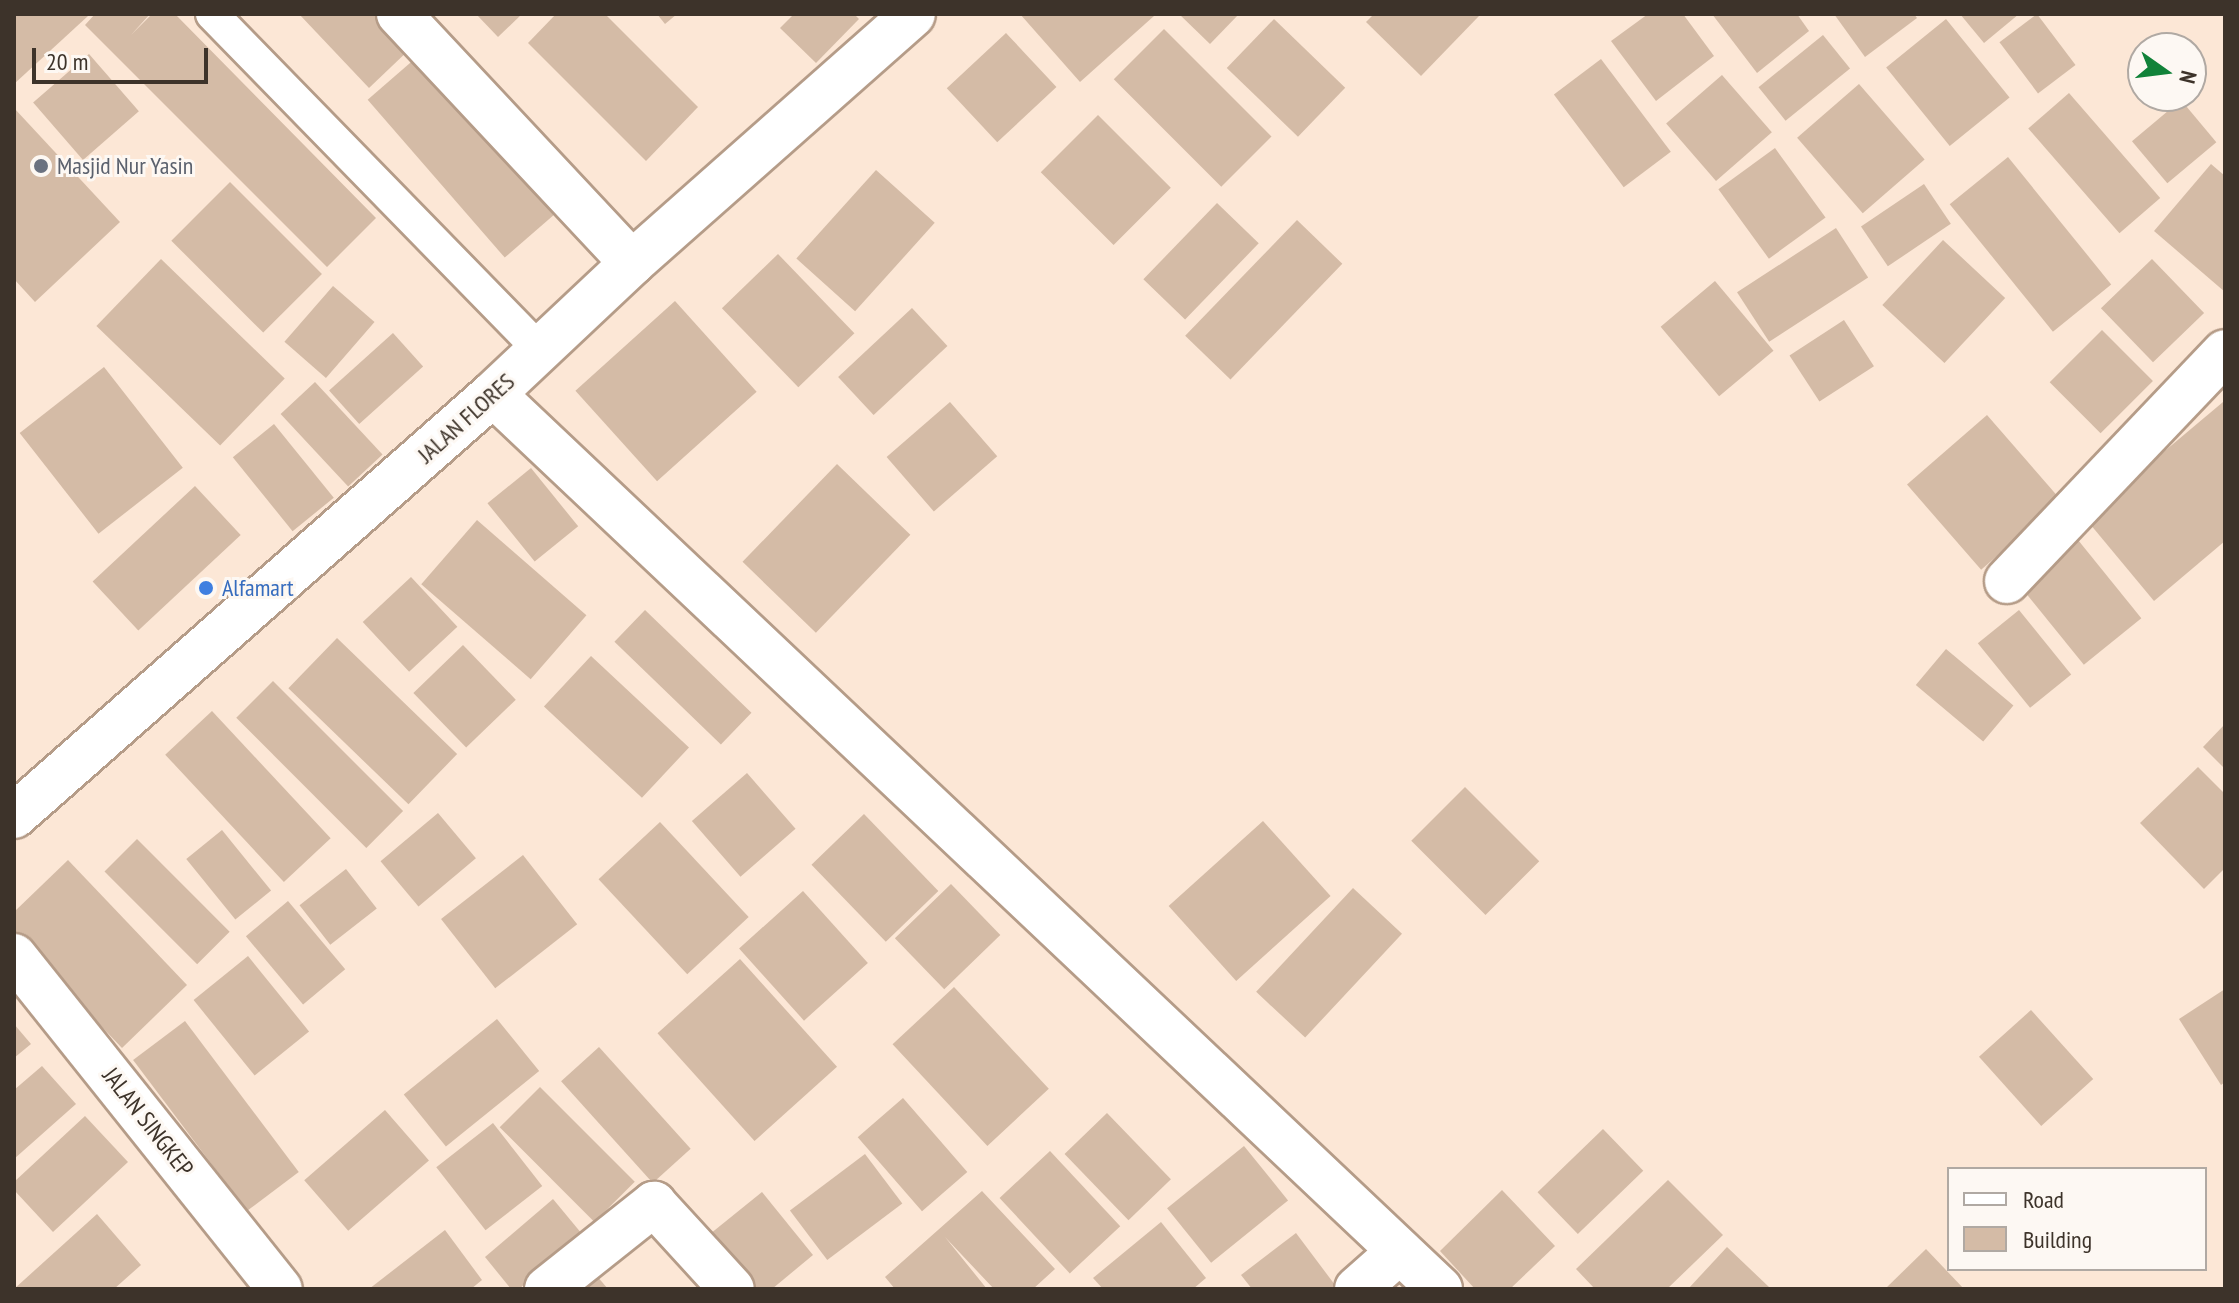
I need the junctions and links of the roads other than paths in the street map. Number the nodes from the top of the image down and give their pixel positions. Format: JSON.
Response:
{"nodes":[{"id":1,"x":212,"y":14,"type":"edge"},
{"id":2,"x":399,"y":14,"type":"edge"},
{"id":3,"x":913,"y":14,"type":"edge"},
{"id":4,"x":632,"y":263,"type":"junction"},
{"id":5,"x":540,"y":350,"type":"junction"},
{"id":6,"x":2225,"y":352,"type":"edge"},
{"id":7,"x":493,"y":394,"type":"junction"},
{"id":8,"x":2007,"y":581,"type":"dead end"},
{"id":9,"x":14,"y":816,"type":"edge"},
{"id":10,"x":14,"y":956,"type":"edge"},
{"id":11,"x":1400,"y":1251,"type":"junction"},
{"id":12,"x":280,"y":1289,"type":"edge"},
{"id":13,"x":547,"y":1289,"type":"edge"},
{"id":14,"x":732,"y":1289,"type":"edge"},
{"id":15,"x":1357,"y":1289,"type":"edge"},
{"id":16,"x":1440,"y":1289,"type":"edge"}],
"edges":[{"from":1,"to":5,"type":"lane"},
{"from":2,"to":4,"type":"street"},
{"from":3,"to":4,"type":"street","name":"JALAN FLORES"},
{"from":4,"to":5,"type":"street","name":"JALAN FLORES"},
{"from":5,"to":7,"type":"street","name":"JALAN FLORES"},
{"from":6,"to":8,"type":"street"},
{"from":7,"to":9,"type":"street","name":"JALAN FLORES"},
{"from":7,"to":11,"type":"street"},
{"from":10,"to":12,"type":"street","name":"JALAN SINGKEP"},
{"from":11,"to":15,"type":"street"},
{"from":11,"to":16,"type":"street"},
{"from":13,"to":14,"type":"street"}]}
